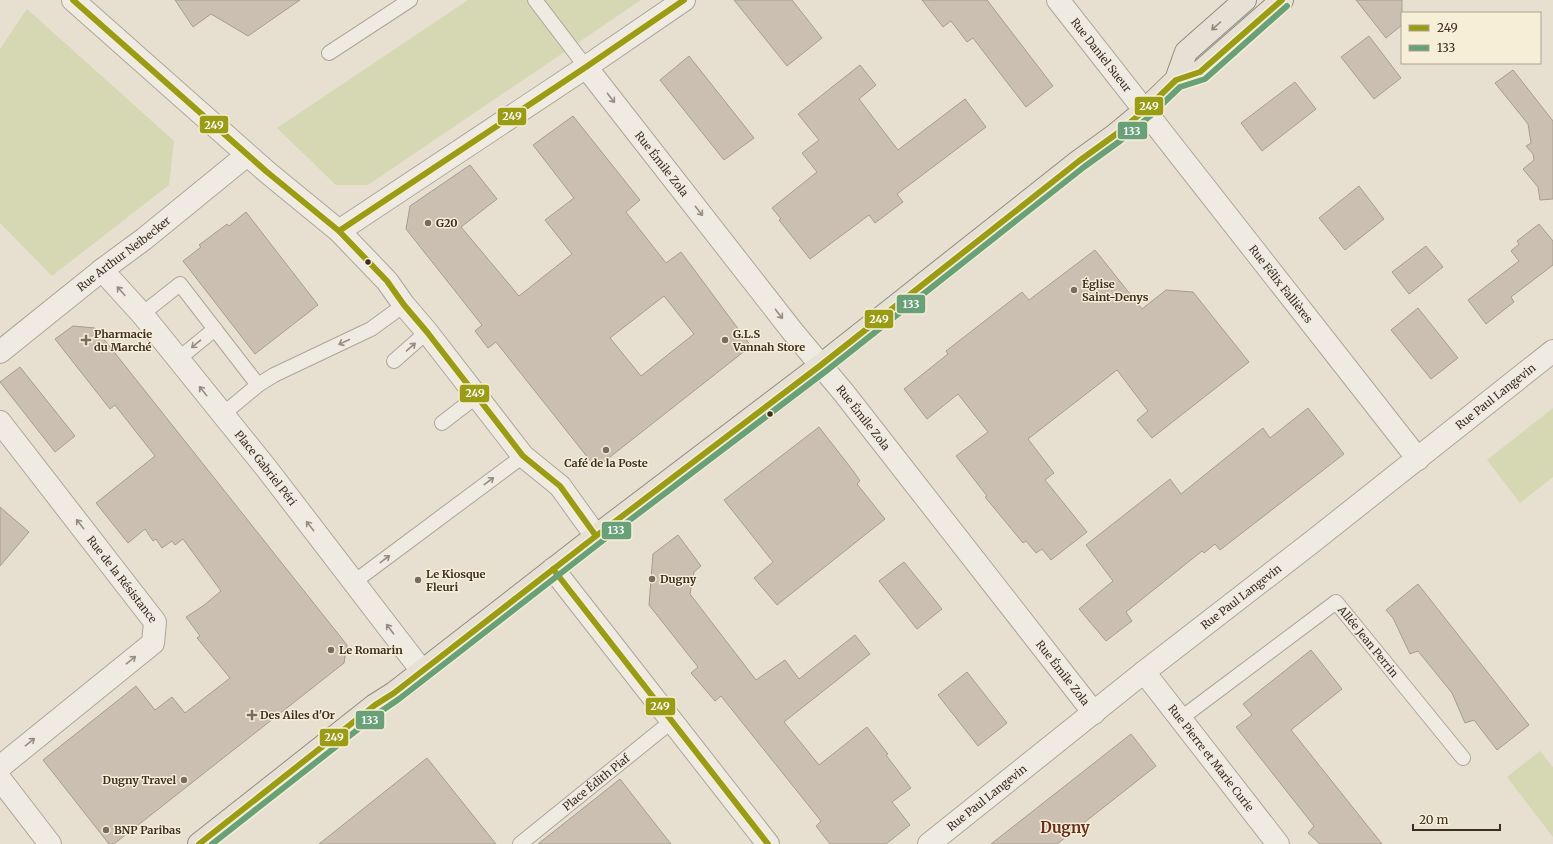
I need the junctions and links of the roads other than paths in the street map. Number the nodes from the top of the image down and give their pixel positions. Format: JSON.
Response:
{"nodes":[{"id":1,"x":73,"y":0,"type":"edge"},
{"id":2,"x":410,"y":0,"type":"edge"},
{"id":3,"x":535,"y":0,"type":"edge"},
{"id":4,"x":684,"y":0,"type":"edge"},
{"id":5,"x":1058,"y":0,"type":"edge"},
{"id":6,"x":1245,"y":0,"type":"edge"},
{"id":7,"x":1282,"y":0,"type":"edge"},
{"id":8,"x":329,"y":53,"type":"dead end"},
{"id":9,"x":586,"y":67,"type":"junction"},
{"id":10,"x":1176,"y":80,"type":"junction"},
{"id":11,"x":1145,"y":110,"type":"junction"},
{"id":12,"x":247,"y":155,"type":"junction"},
{"id":13,"x":339,"y":231,"type":"junction"},
{"id":14,"x":102,"y":270,"type":"junction"},
{"id":15,"x":404,"y":305,"type":"junction"},
{"id":16,"x":142,"y":314,"type":"junction"},
{"id":17,"x":214,"y":329,"type":"junction"},
{"id":18,"x":427,"y":332,"type":"junction"},
{"id":19,"x":1553,"y":351,"type":"edge"},
{"id":20,"x":0,"y":352,"type":"edge"},
{"id":21,"x":178,"y":360,"type":"junction"},
{"id":22,"x":394,"y":361,"type":"dead end"},
{"id":23,"x":821,"y":365,"type":"junction"},
{"id":24,"x":258,"y":386,"type":"junction"},
{"id":25,"x":477,"y":396,"type":"junction"},
{"id":26,"x":222,"y":415,"type":"junction"},
{"id":27,"x":0,"y":422,"type":"edge"},
{"id":28,"x":442,"y":423,"type":"dead end"},
{"id":29,"x":523,"y":456,"type":"junction"},
{"id":30,"x":1418,"y":459,"type":"junction"},
{"id":31,"x":596,"y":536,"type":"junction"},
{"id":32,"x":554,"y":569,"type":"junction"},
{"id":33,"x":354,"y":582,"type":"junction"},
{"id":34,"x":422,"y":671,"type":"junction"},
{"id":35,"x":1144,"y":672,"type":"junction"},
{"id":36,"x":1094,"y":713,"type":"junction"},
{"id":37,"x":1180,"y":719,"type":"junction"},
{"id":38,"x":672,"y":722,"type":"junction"},
{"id":39,"x":1463,"y":758,"type":"dead end"},
{"id":40,"x":0,"y":767,"type":"edge"},
{"id":41,"x":0,"y":779,"type":"edge"},
{"id":42,"x":50,"y":844,"type":"edge"},
{"id":43,"x":199,"y":844,"type":"edge"},
{"id":44,"x":520,"y":844,"type":"edge"},
{"id":45,"x":768,"y":844,"type":"edge"},
{"id":46,"x":929,"y":844,"type":"edge"},
{"id":47,"x":1278,"y":844,"type":"edge"}],
"edges":[{"from":1,"to":12,"type":"street"},
{"from":2,"to":8,"type":"lane"},
{"from":3,"to":9,"type":"lane"},
{"from":4,"to":9,"type":"street"},
{"from":5,"to":11,"type":"street","name":"Rue Daniel Sueur"},
{"from":6,"to":10,"type":"main road","one_way":true},
{"from":7,"to":10,"type":"main road"},
{"from":9,"to":13,"type":"street"},
{"from":9,"to":23,"type":"street","name":"Rue Émile Zola","one_way":true},
{"from":10,"to":11,"type":"main road"},
{"from":11,"to":23,"type":"main road"},
{"from":11,"to":30,"type":"street","name":"Rue Félix Fallières"},
{"from":12,"to":13,"type":"street"},
{"from":12,"to":14,"type":"street","name":"Rue Arthur Neibecker"},
{"from":13,"to":15,"type":"street"},
{"from":16,"to":14,"type":"street","name":"Place Gabriel Péri","one_way":true},
{"from":14,"to":20,"type":"street","name":"Rue Arthur Neibecker"},
{"from":15,"to":18,"type":"street"},
{"from":15,"to":24,"type":"lane","one_way":true},
{"from":16,"to":17,"type":"lane"},
{"from":16,"to":21,"type":"street","name":"Place Gabriel Péri"},
{"from":17,"to":21,"type":"lane","one_way":true},
{"from":17,"to":24,"type":"lane"},
{"from":22,"to":18,"type":"lane","one_way":true},
{"from":18,"to":25,"type":"street"},
{"from":19,"to":30,"type":"street","name":"Rue Paul Langevin"},
{"from":26,"to":21,"type":"street","name":"Place Gabriel Péri","one_way":true},
{"from":23,"to":31,"type":"main road"},
{"from":23,"to":36,"type":"street","name":"Rue Émile Zola"},
{"from":24,"to":26,"type":"lane"},
{"from":25,"to":28,"type":"lane"},
{"from":25,"to":29,"type":"street"},
{"from":33,"to":26,"type":"street","name":"Place Gabriel Péri","one_way":true},
{"from":40,"to":27,"type":"street","name":"Rue de la Résistance","one_way":true},
{"from":29,"to":31,"type":"street"},
{"from":33,"to":29,"type":"lane","one_way":true},
{"from":30,"to":35,"type":"street","name":"Rue Paul Langevin"},
{"from":31,"to":32,"type":"main road"},
{"from":32,"to":34,"type":"main road"},
{"from":32,"to":38,"type":"street"},
{"from":34,"to":33,"type":"street","name":"Place Gabriel Péri","one_way":true},
{"from":34,"to":43,"type":"main road"},
{"from":35,"to":36,"type":"street","name":"Rue Paul Langevin"},
{"from":35,"to":37,"type":"street","name":"Rue Pierre et Marie Curie"},
{"from":36,"to":46,"type":"street","name":"Rue Paul Langevin"},
{"from":37,"to":39,"type":"lane","name":"Allée Jean Perrin"},
{"from":37,"to":47,"type":"street","name":"Rue Pierre et Marie Curie"},
{"from":38,"to":44,"type":"lane","name":"Place Édith Piaf"},
{"from":38,"to":45,"type":"street"},
{"from":41,"to":42,"type":"street"}]}
